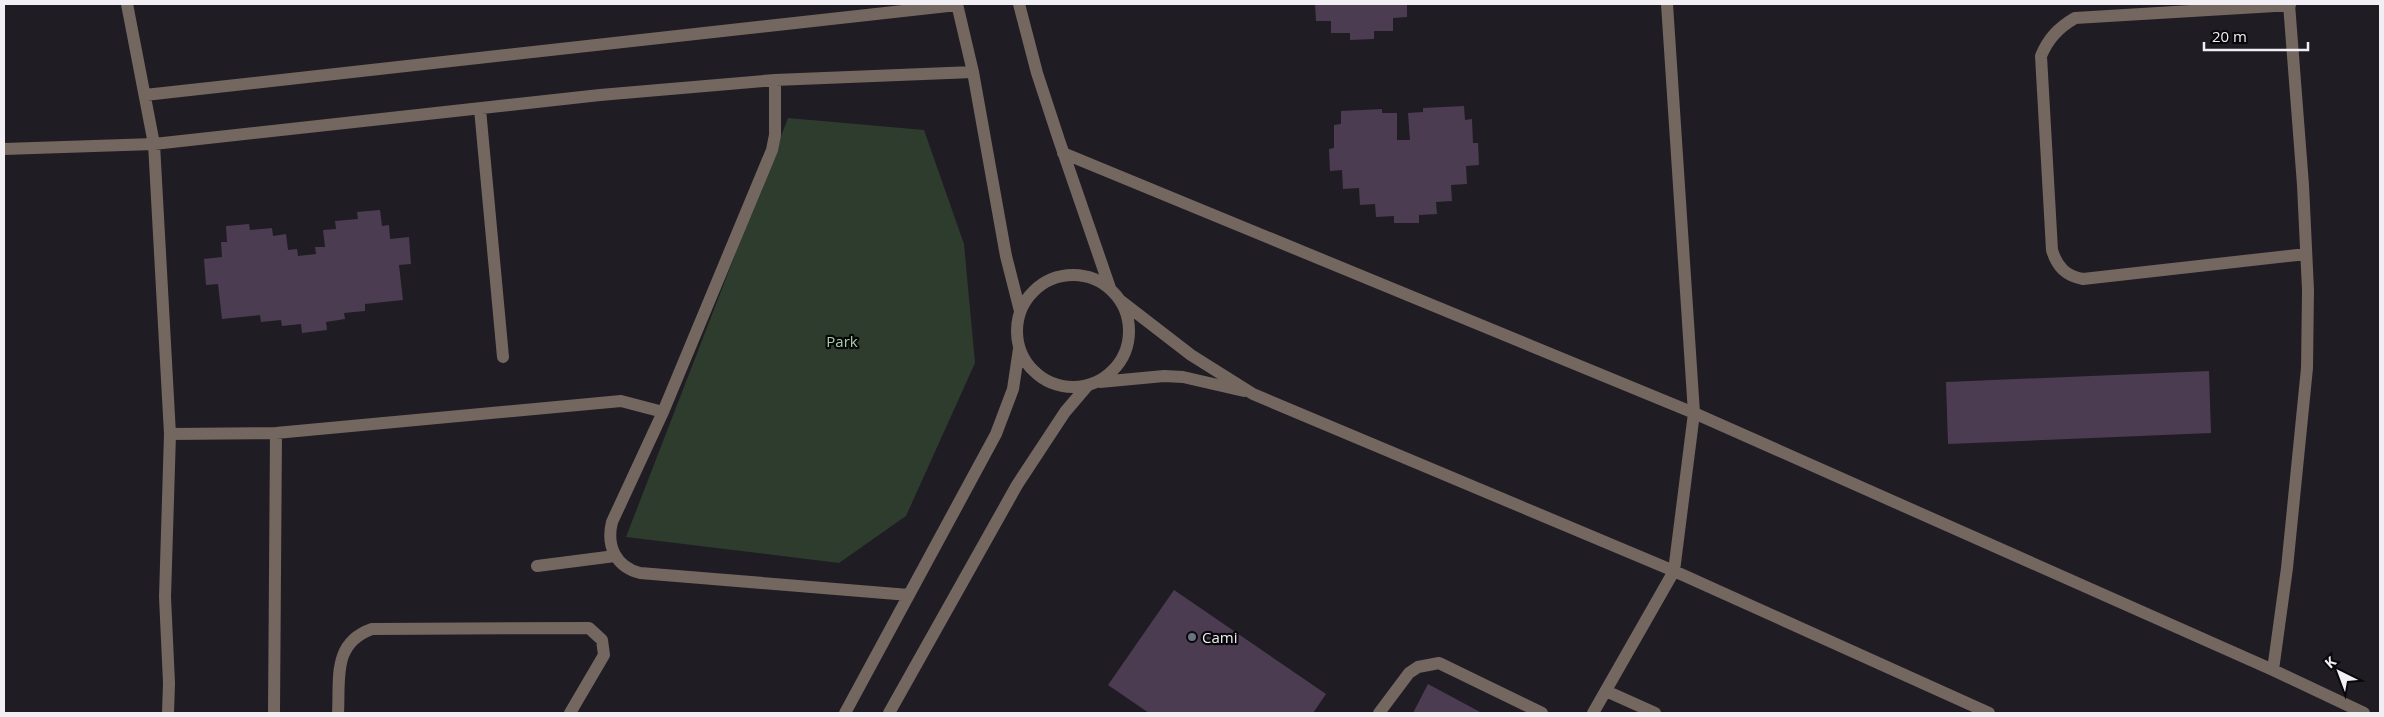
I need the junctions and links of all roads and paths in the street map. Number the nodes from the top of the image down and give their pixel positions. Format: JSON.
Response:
{"nodes":[{"id":1,"x":127,"y":4,"type":"edge"},
{"id":2,"x":957,"y":4,"type":"edge"},
{"id":3,"x":1020,"y":4,"type":"edge"},
{"id":4,"x":1667,"y":4,"type":"edge"},
{"id":5,"x":2290,"y":4,"type":"edge"},
{"id":6,"x":973,"y":72,"type":"junction"},
{"id":7,"x":776,"y":80,"type":"junction"},
{"id":8,"x":145,"y":95,"type":"junction"},
{"id":9,"x":480,"y":109,"type":"junction"},
{"id":10,"x":154,"y":144,"type":"junction"},
{"id":11,"x":4,"y":149,"type":"edge"},
{"id":12,"x":1063,"y":153,"type":"junction"},
{"id":13,"x":2306,"y":254,"type":"junction"},
{"id":14,"x":1110,"y":288,"type":"junction"},
{"id":15,"x":1121,"y":301,"type":"junction"},
{"id":16,"x":1020,"y":310,"type":"junction"},
{"id":17,"x":1019,"y":349,"type":"junction"},
{"id":18,"x":504,"y":357,"type":"dead end"},
{"id":19,"x":1093,"y":383,"type":"junction"},
{"id":20,"x":1253,"y":394,"type":"junction"},
{"id":21,"x":663,"y":412,"type":"junction"},
{"id":22,"x":1694,"y":413,"type":"junction"},
{"id":23,"x":276,"y":433,"type":"junction"},
{"id":24,"x":170,"y":434,"type":"junction"},
{"id":25,"x":615,"y":556,"type":"junction"},
{"id":26,"x":537,"y":566,"type":"dead end"},
{"id":27,"x":1674,"y":571,"type":"junction"},
{"id":28,"x":909,"y":595,"type":"junction"},
{"id":29,"x":2273,"y":670,"type":"junction"},
{"id":30,"x":1606,"y":691,"type":"junction"},
{"id":31,"x":168,"y":713,"type":"edge"},
{"id":32,"x":274,"y":713,"type":"edge"},
{"id":33,"x":338,"y":713,"type":"edge"},
{"id":34,"x":570,"y":713,"type":"edge"},
{"id":35,"x":845,"y":713,"type":"edge"},
{"id":36,"x":889,"y":713,"type":"edge"},
{"id":37,"x":1378,"y":713,"type":"edge"},
{"id":38,"x":1542,"y":713,"type":"edge"},
{"id":39,"x":1594,"y":713,"type":"edge"},
{"id":40,"x":1655,"y":713,"type":"edge"},
{"id":41,"x":1989,"y":713,"type":"edge"},
{"id":42,"x":2364,"y":713,"type":"edge"}],
"edges":[{"from":1,"to":8,"type":"street"},
{"from":2,"to":6,"type":"street"},
{"from":2,"to":8,"type":"street"},
{"from":3,"to":12,"type":"street"},
{"from":4,"to":22,"type":"street"},
{"from":5,"to":13,"type":"street"},
{"from":5,"to":13,"type":"street"},
{"from":6,"to":7,"type":"street"},
{"from":6,"to":16,"type":"street"},
{"from":7,"to":9,"type":"street"},
{"from":7,"to":21,"type":"street"},
{"from":8,"to":10,"type":"street"},
{"from":9,"to":10,"type":"street"},
{"from":9,"to":18,"type":"street"},
{"from":10,"to":11,"type":"street"},
{"from":10,"to":24,"type":"street"},
{"from":12,"to":14,"type":"street"},
{"from":12,"to":22,"type":"street"},
{"from":13,"to":29,"type":"street"},
{"from":14,"to":15,"type":"street"},
{"from":14,"to":16,"type":"street"},
{"from":15,"to":19,"type":"street"},
{"from":15,"to":20,"type":"street"},
{"from":16,"to":17,"type":"street"},
{"from":17,"to":19,"type":"street"},
{"from":17,"to":28,"type":"street"},
{"from":19,"to":20,"type":"street"},
{"from":19,"to":36,"type":"street"},
{"from":20,"to":27,"type":"street"},
{"from":21,"to":23,"type":"street"},
{"from":21,"to":25,"type":"street"},
{"from":22,"to":27,"type":"street"},
{"from":22,"to":29,"type":"street"},
{"from":23,"to":24,"type":"street"},
{"from":23,"to":32,"type":"street"},
{"from":24,"to":31,"type":"street"},
{"from":25,"to":26,"type":"street"},
{"from":25,"to":28,"type":"street"},
{"from":27,"to":30,"type":"street"},
{"from":27,"to":41,"type":"street"},
{"from":28,"to":35,"type":"street"},
{"from":29,"to":42,"type":"street"},
{"from":30,"to":39,"type":"street"},
{"from":30,"to":40,"type":"street"},
{"from":33,"to":34,"type":"street"},
{"from":37,"to":38,"type":"street"}]}
